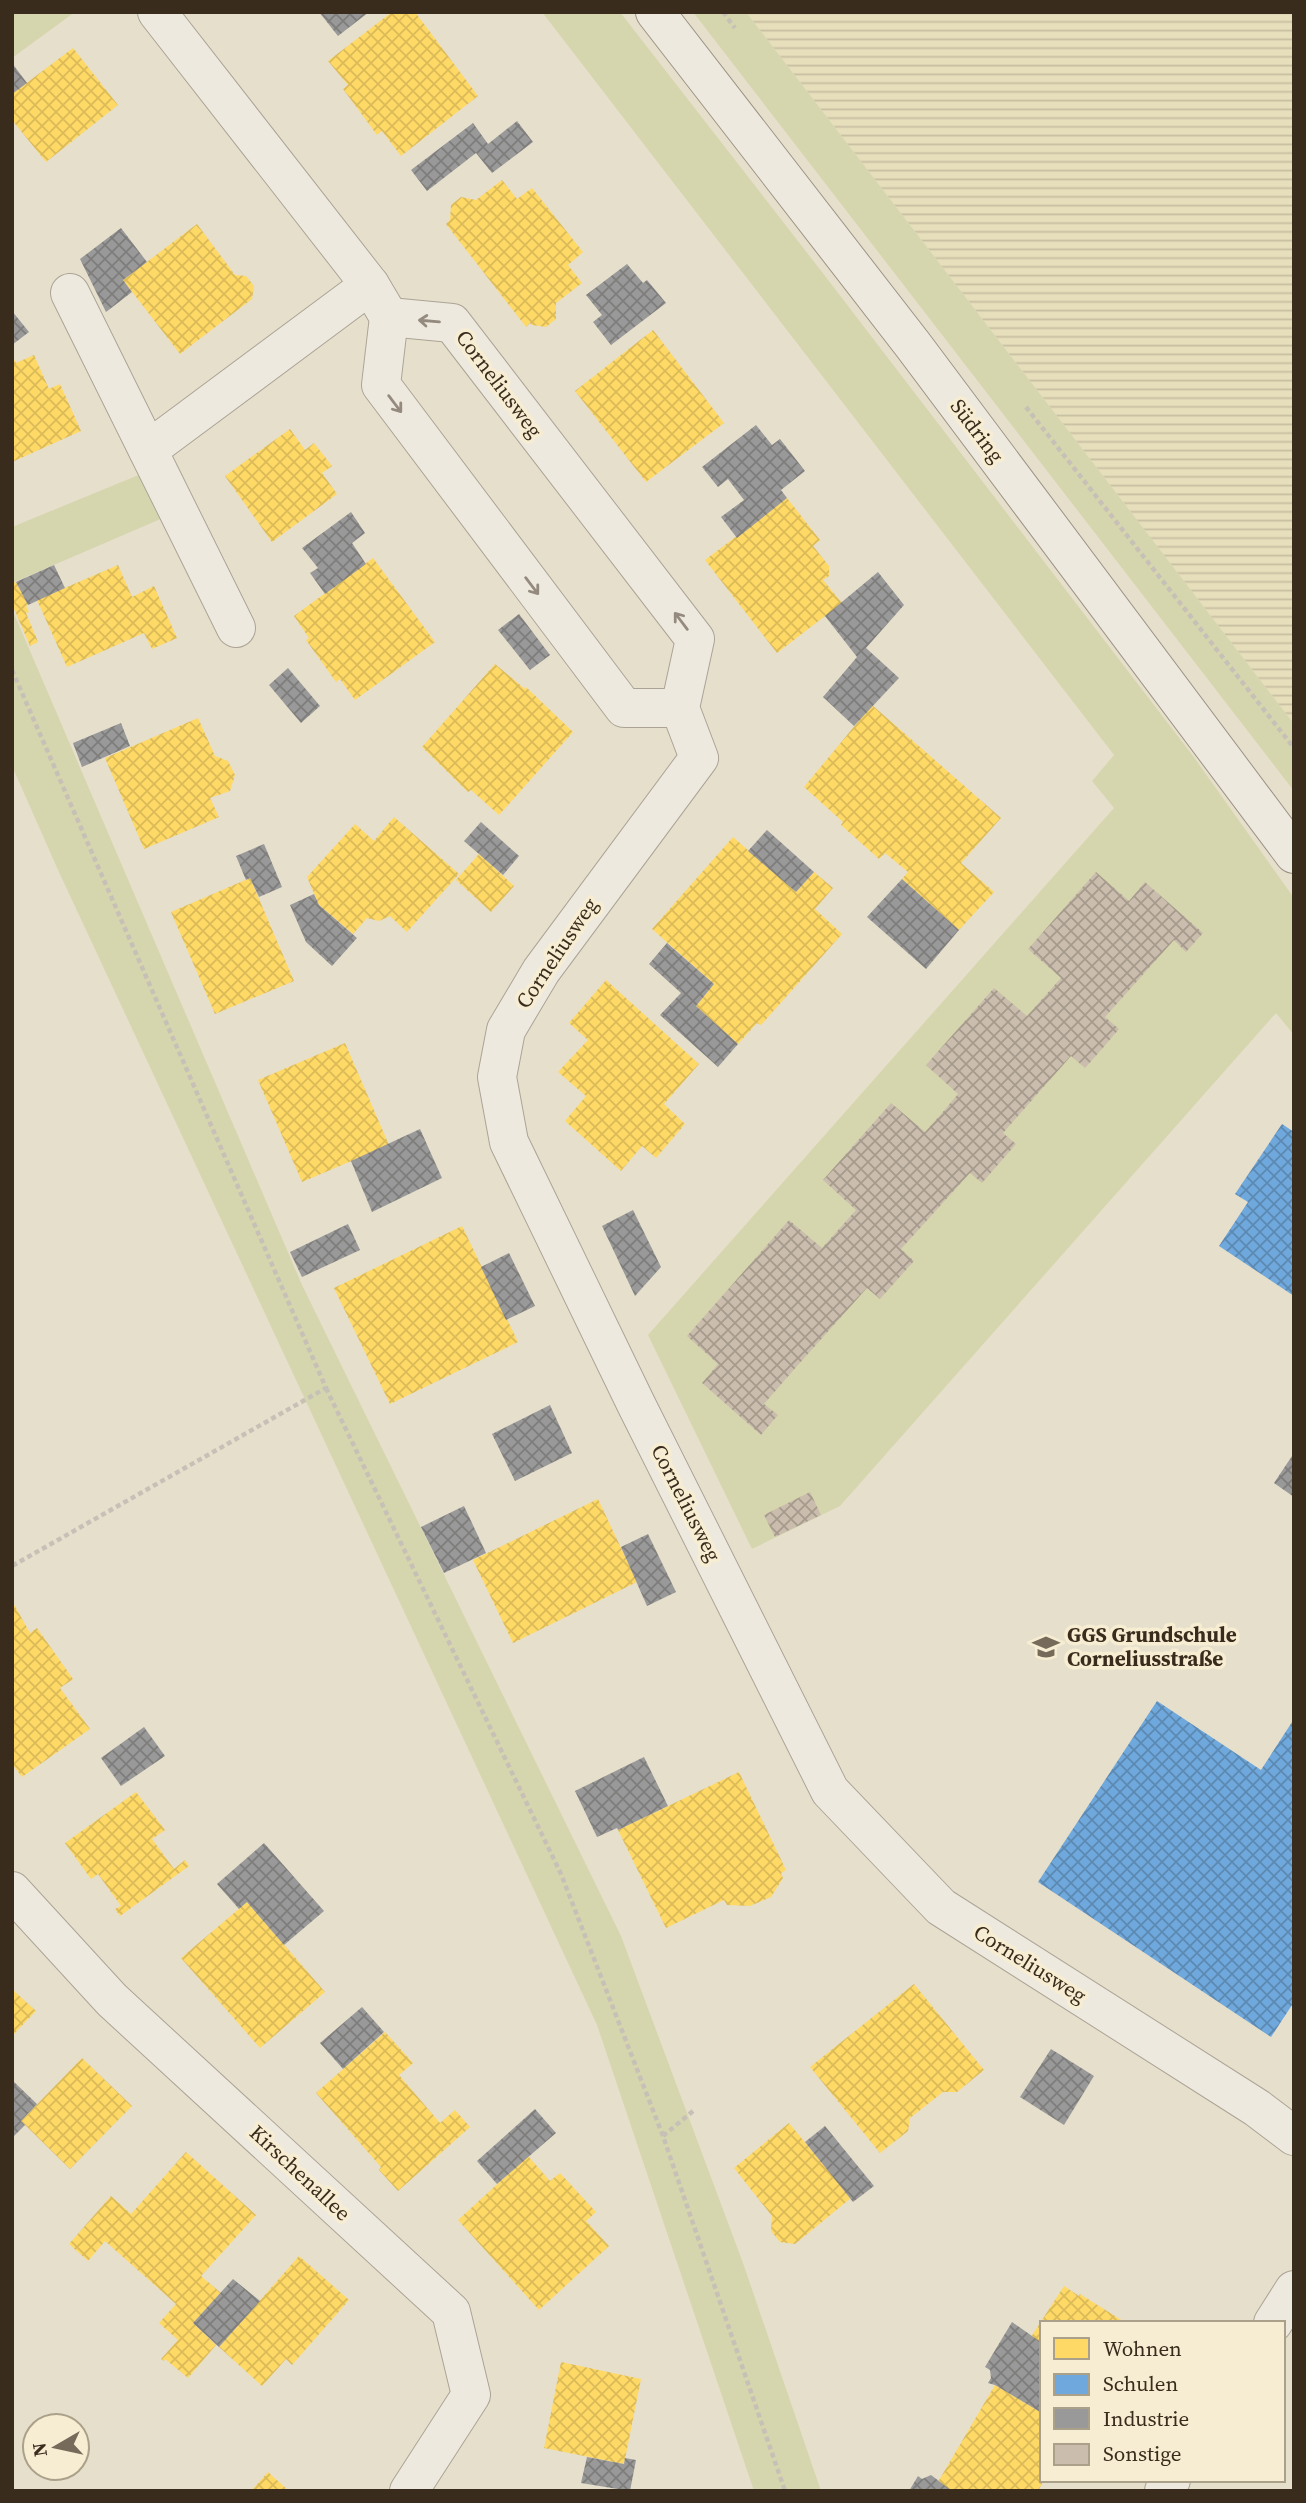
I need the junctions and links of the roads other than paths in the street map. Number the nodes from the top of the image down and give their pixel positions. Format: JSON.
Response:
{"nodes":[{"id":1,"x":158,"y":12,"type":"edge"},
{"id":2,"x":655,"y":12,"type":"edge"},
{"id":3,"x":370,"y":285,"type":"junction"},
{"id":4,"x":70,"y":293,"type":"dead end"},
{"id":5,"x":389,"y":317,"type":"junction"},
{"id":6,"x":148,"y":450,"type":"junction"},
{"id":7,"x":236,"y":628,"type":"dead end"},
{"id":8,"x":680,"y":708,"type":"junction"},
{"id":9,"x":1294,"y":854,"type":"edge"},
{"id":10,"x":12,"y":1891,"type":"edge"},
{"id":11,"x":1294,"y":2136,"type":"edge"},
{"id":12,"x":1294,"y":2290,"type":"edge"},
{"id":13,"x":1274,"y":2321,"type":"edge"},
{"id":14,"x":410,"y":2491,"type":"edge"}],
"edges":[{"from":1,"to":3,"type":"street"},
{"from":2,"to":9,"type":"street","name":"Südring"},
{"from":3,"to":5,"type":"street"},
{"from":3,"to":6,"type":"street"},
{"from":4,"to":6,"type":"street"},
{"from":5,"to":8,"type":"street","one_way":true},
{"from":8,"to":5,"type":"street","name":"Corneliusweg","one_way":true},
{"from":6,"to":7,"type":"street"},
{"from":8,"to":11,"type":"street","name":"Corneliusweg"},
{"from":10,"to":14,"type":"street","name":"Kirschenallee"},
{"from":12,"to":13,"type":"street"}]}
